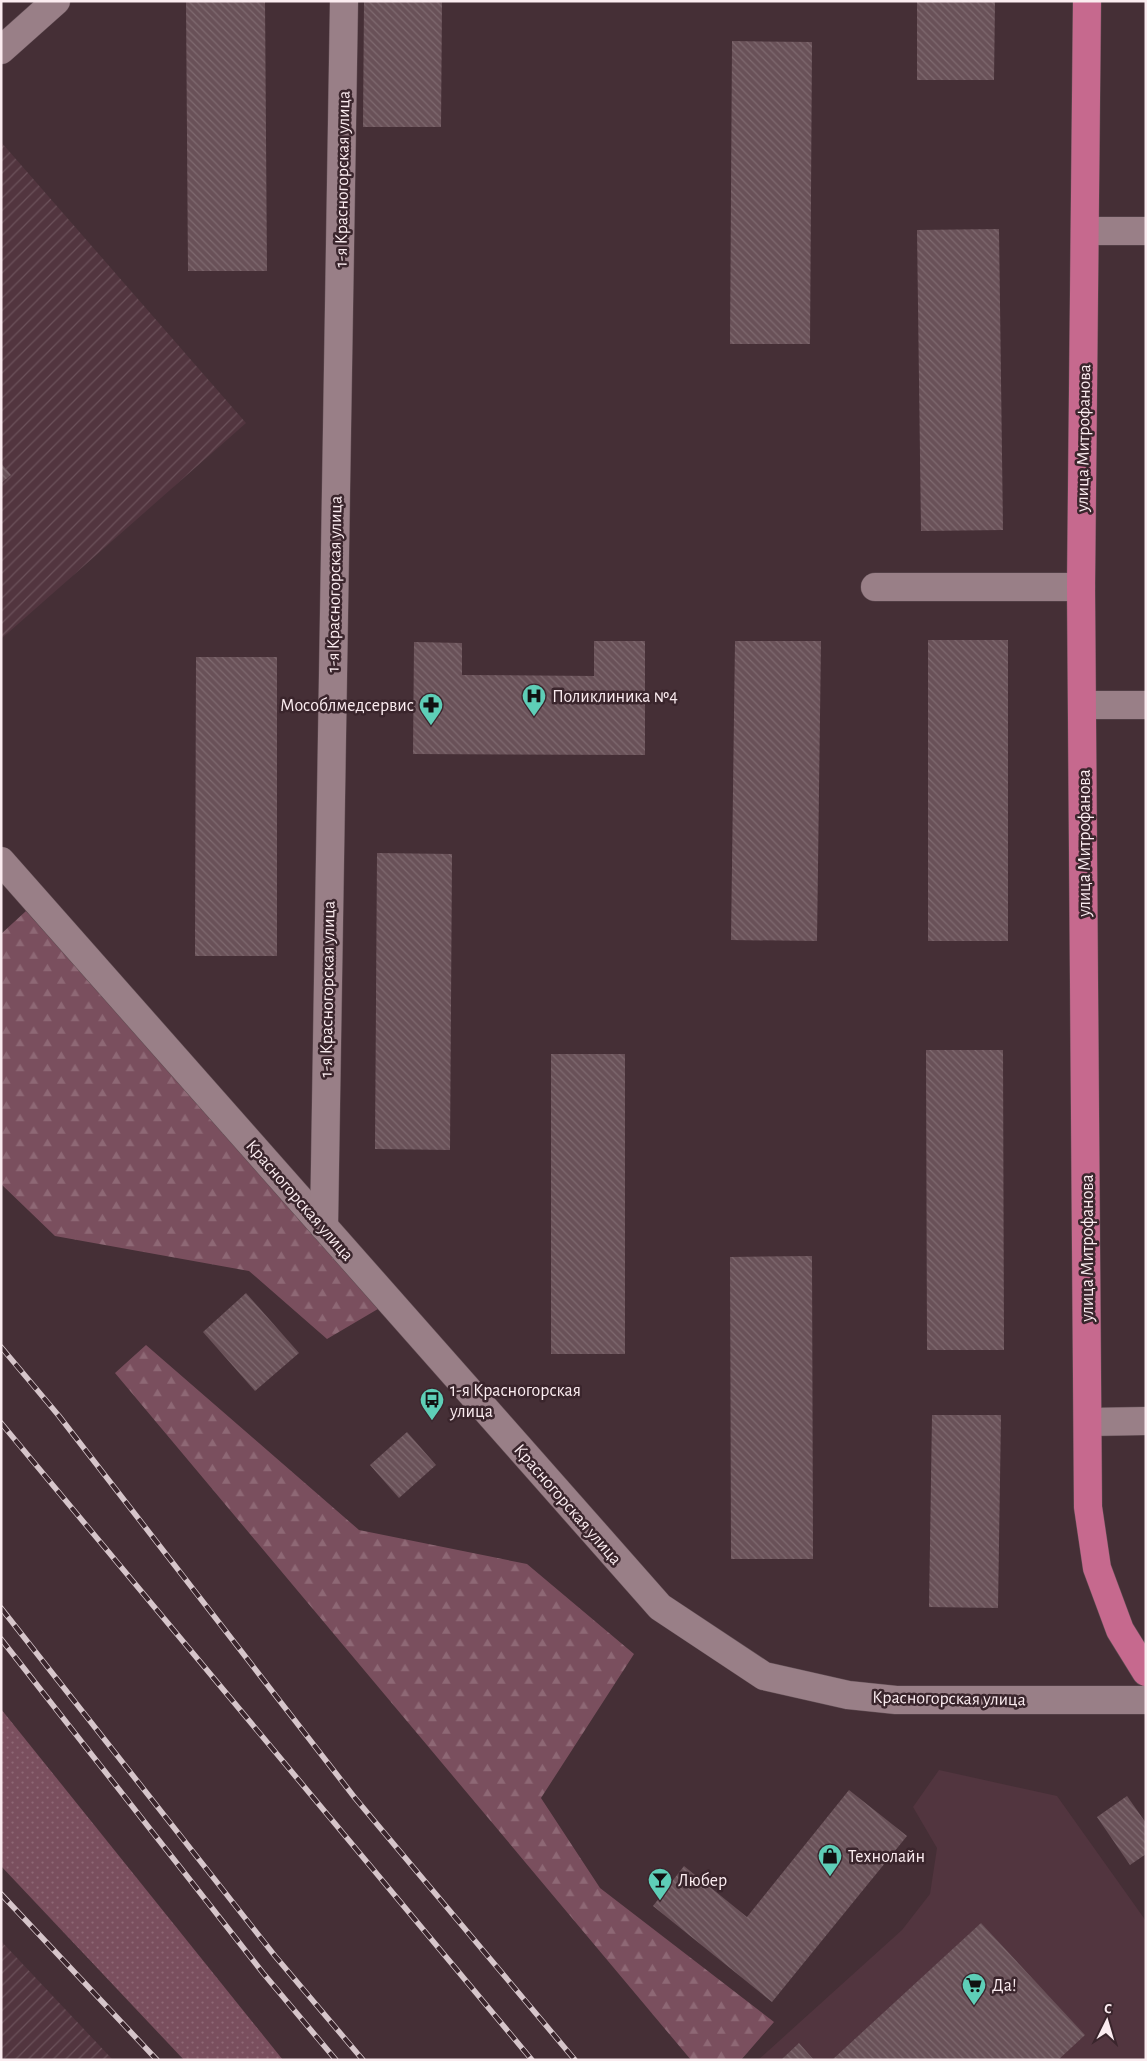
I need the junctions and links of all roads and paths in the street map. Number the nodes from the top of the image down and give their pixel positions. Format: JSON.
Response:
{"nodes":[{"id":1,"x":344,"y":1,"type":"edge"},
{"id":2,"x":1087,"y":1,"type":"edge"},
{"id":3,"x":50,"y":3,"type":"edge"},
{"id":4,"x":1,"y":50,"type":"edge"},
{"id":5,"x":1085,"y":231,"type":"junction"},
{"id":6,"x":1146,"y":231,"type":"edge"},
{"id":7,"x":875,"y":587,"type":"dead end"},
{"id":8,"x":1081,"y":587,"type":"junction"},
{"id":9,"x":1083,"y":705,"type":"junction"},
{"id":10,"x":1146,"y":705,"type":"edge"},
{"id":11,"x":1,"y":862,"type":"edge"},
{"id":12,"x":324,"y":1227,"type":"junction"},
{"id":13,"x":1146,"y":1421,"type":"edge"},
{"id":14,"x":1089,"y":1422,"type":"junction"},
{"id":15,"x":1146,"y":1672,"type":"edge"},
{"id":16,"x":1146,"y":1700,"type":"edge"}],
"edges":[{"from":1,"to":12,"type":"street","name":"1-я Красногорская улица"},
{"from":2,"to":5,"type":"main road","name":"улица Митрофанова"},
{"from":3,"to":4,"type":"street"},
{"from":5,"to":6,"type":"street"},
{"from":5,"to":8,"type":"main road","name":"улица Митрофанова"},
{"from":7,"to":8,"type":"street"},
{"from":8,"to":9,"type":"main road","name":"улица Митрофанова"},
{"from":9,"to":10,"type":"street"},
{"from":9,"to":14,"type":"main road","name":"улица Митрофанова"},
{"from":11,"to":12,"type":"street","name":"Красногорская улица"},
{"from":12,"to":16,"type":"street","name":"Красногорская улица"},
{"from":13,"to":14,"type":"street"},
{"from":14,"to":15,"type":"main road","name":"улица Митрофанова"}]}
